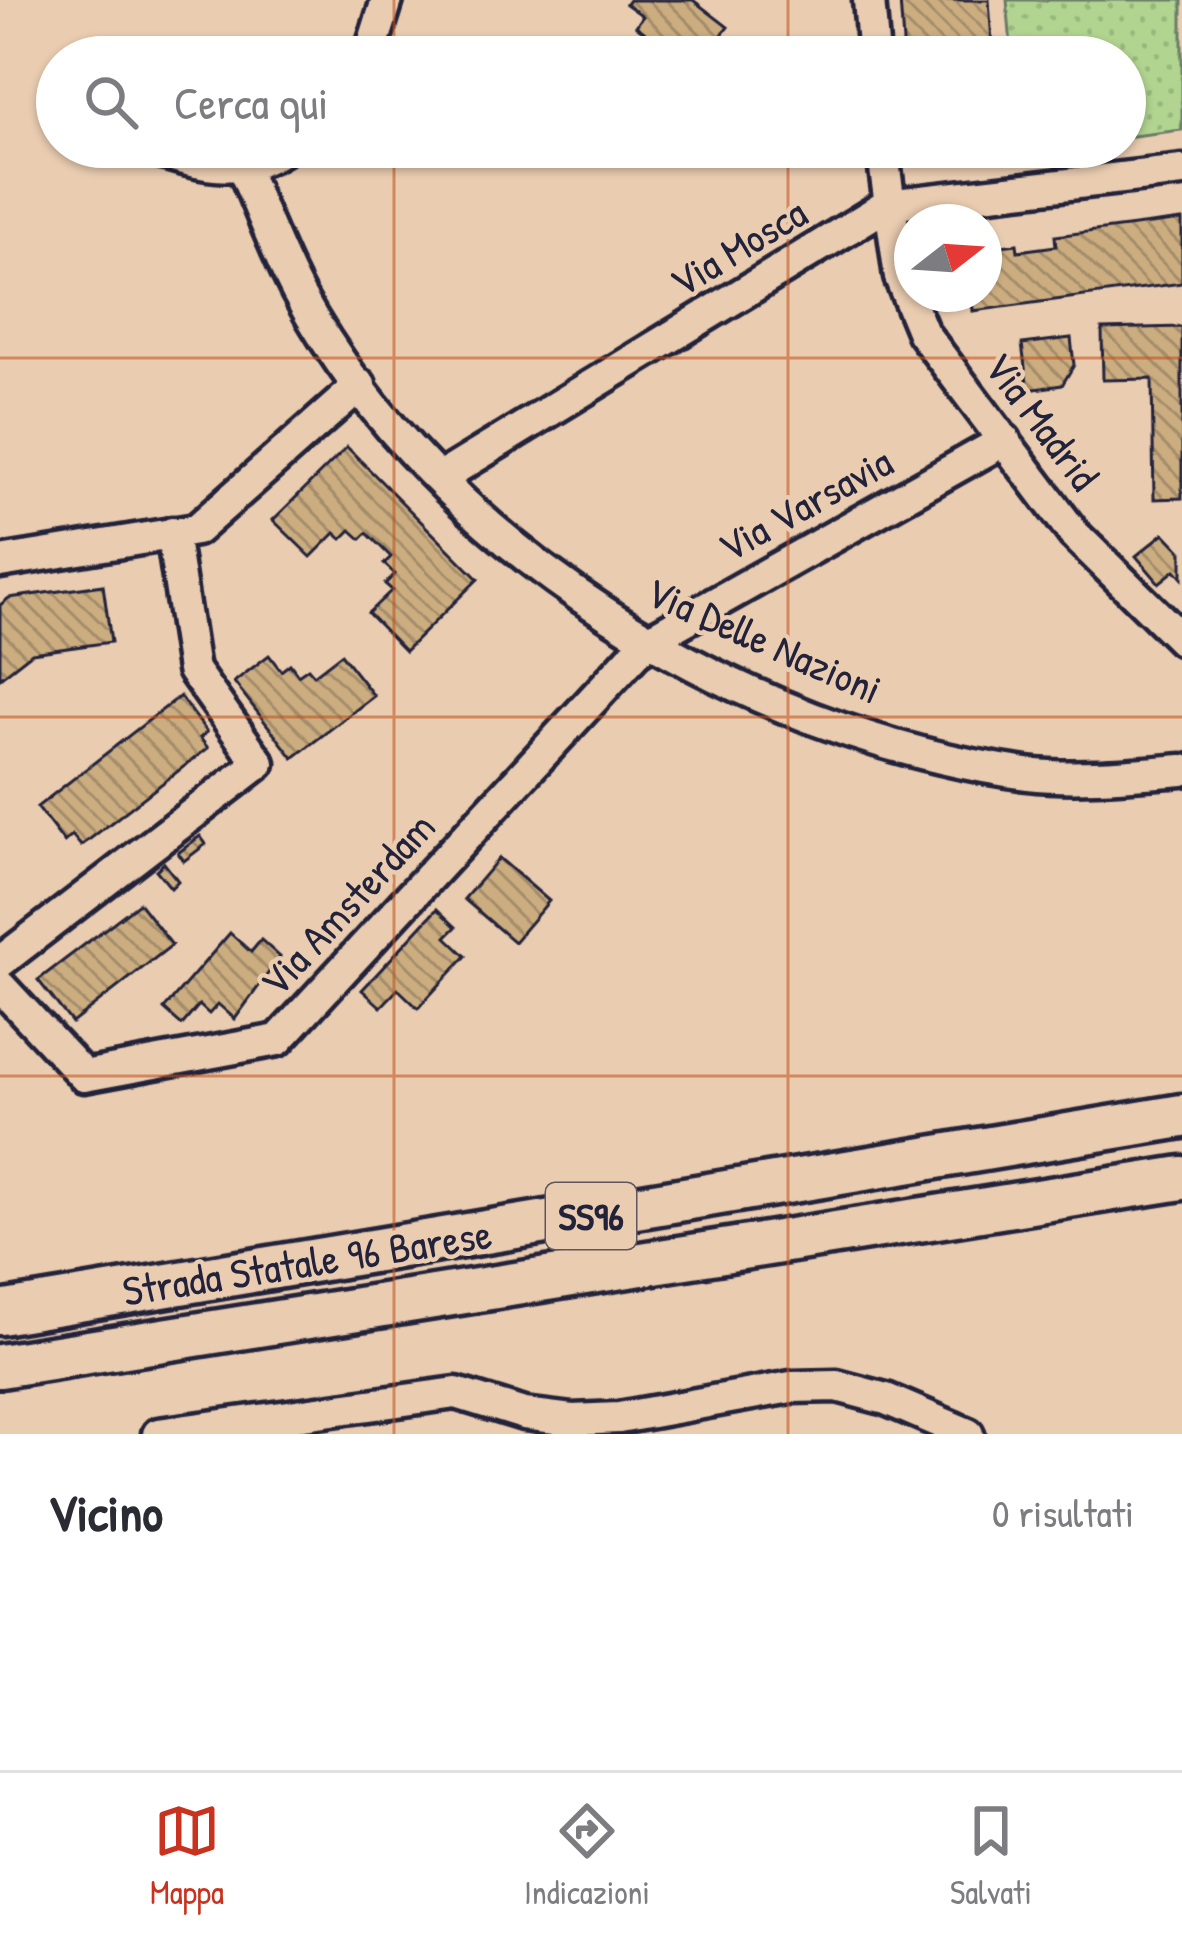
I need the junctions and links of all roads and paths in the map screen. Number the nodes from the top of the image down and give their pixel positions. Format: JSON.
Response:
{"nodes":[{"id":1,"x":387,"y":0,"type":"edge"},
{"id":2,"x":869,"y":0,"type":"edge"},
{"id":3,"x":376,"y":36,"type":"edge"},
{"id":4,"x":872,"y":36,"type":"edge"},
{"id":5,"x":243,"y":168,"type":"edge"},
{"id":6,"x":883,"y":168,"type":"edge"},
{"id":7,"x":1182,"y":171,"type":"edge"},
{"id":8,"x":886,"y":205,"type":"junction"},
{"id":9,"x":360,"y":385,"type":"junction"},
{"id":10,"x":1005,"y":440,"type":"junction"},
{"id":11,"x":440,"y":478,"type":"junction"},
{"id":12,"x":172,"y":533,"type":"junction"},
{"id":13,"x":0,"y":562,"type":"edge"},
{"id":14,"x":1182,"y":640,"type":"edge"},
{"id":15,"x":646,"y":642,"type":"junction"},
{"id":16,"x":1182,"y":770,"type":"edge"},
{"id":17,"x":0,"y":962,"type":"edge"},
{"id":18,"x":0,"y":986,"type":"edge"},
{"id":19,"x":1182,"y":1116,"type":"edge"},
{"id":20,"x":1182,"y":1178,"type":"edge"},
{"id":21,"x":0,"y":1313,"type":"edge"},
{"id":22,"x":0,"y":1366,"type":"edge"},
{"id":23,"x":158,"y":1434,"type":"edge"},
{"id":24,"x":968,"y":1434,"type":"edge"}],
"edges":[{"from":1,"to":3,"type":"street"},
{"from":2,"to":4,"type":"street"},
{"from":5,"to":9,"type":"street","name":"Via Delle Nazioni"},
{"from":6,"to":8,"type":"street","name":"Via Madrid"},
{"from":7,"to":8,"type":"street","name":"Via Mosca"},
{"from":8,"to":10,"type":"street","name":"Via Madrid"},
{"from":8,"to":11,"type":"street","name":"Via Mosca"},
{"from":9,"to":11,"type":"street","name":"Via Delle Nazioni"},
{"from":9,"to":12,"type":"street"},
{"from":10,"to":14,"type":"street","name":"Via Madrid"},
{"from":10,"to":15,"type":"street","name":"Via Varsavia"},
{"from":11,"to":15,"type":"street","name":"Via Delle Nazioni"},
{"from":12,"to":13,"type":"street"},
{"from":12,"to":17,"type":"street"},
{"from":15,"to":16,"type":"street","name":"Via Delle Nazioni"},
{"from":15,"to":18,"type":"street","name":"Via Amsterdam"},
{"from":19,"to":21,"type":"highway","name":"Strada Statale 96 Barese","number":"SS96"},
{"from":20,"to":22,"type":"highway","name":"Strada Statale 96 Barese","number":"SS96"},
{"from":23,"to":24,"type":"street"}]}
